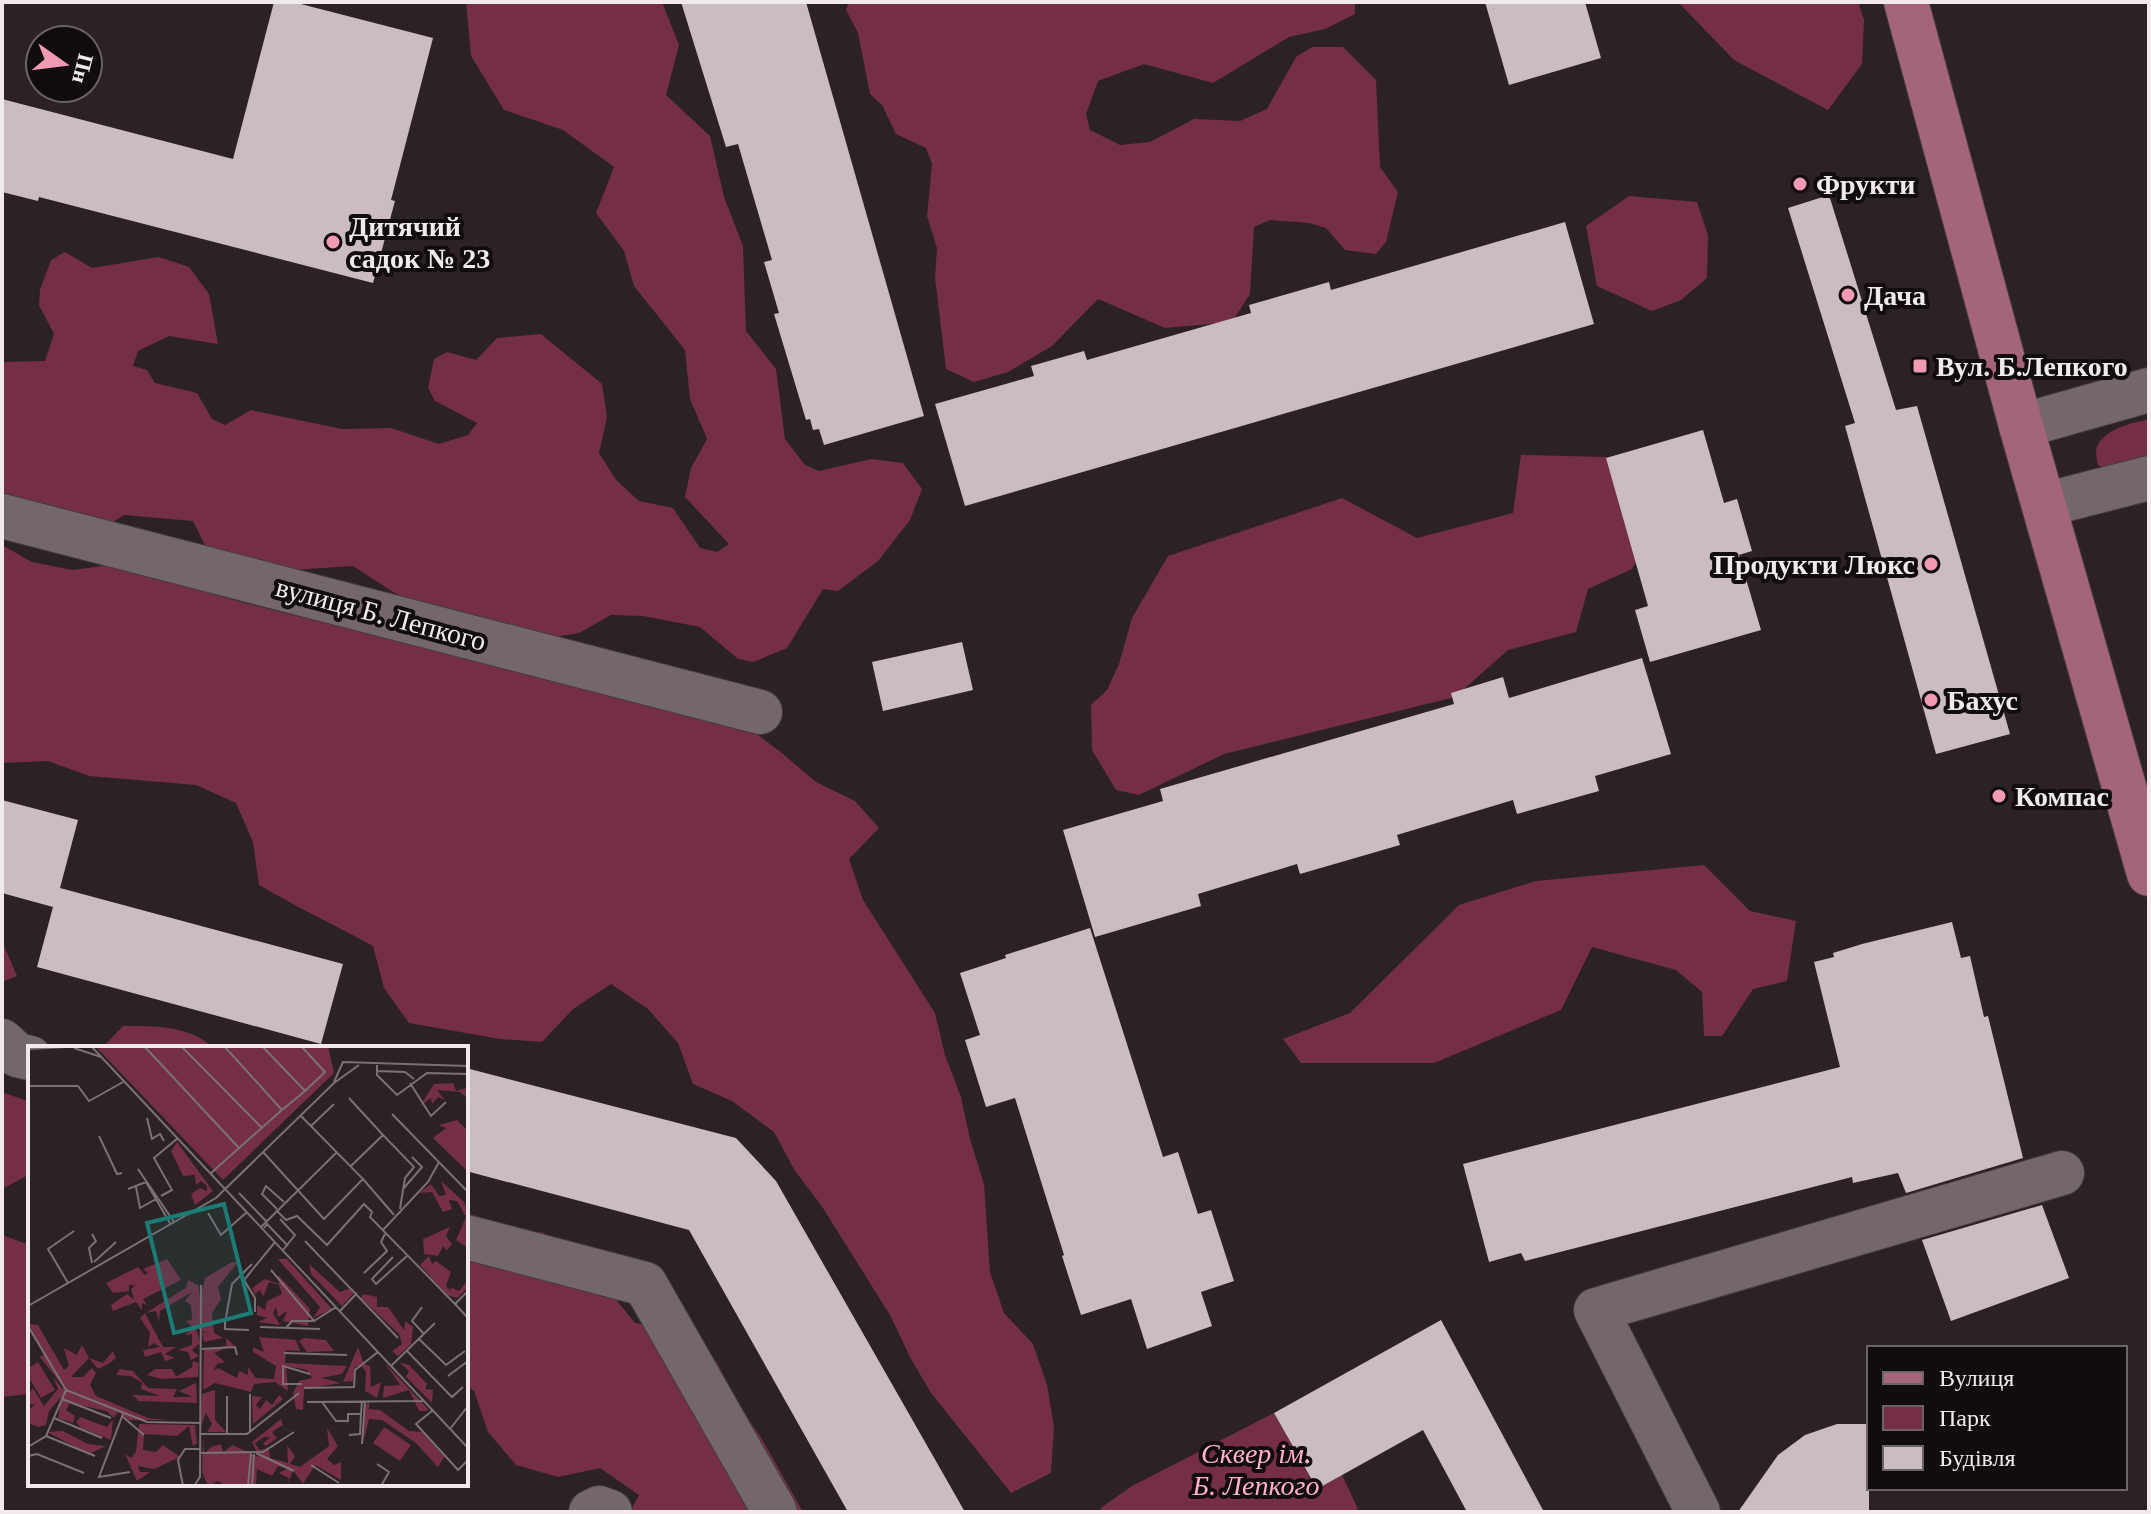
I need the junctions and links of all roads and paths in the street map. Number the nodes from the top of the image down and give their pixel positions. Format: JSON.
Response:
{"nodes":[{"id":1,"x":1906,"y":2,"type":"edge"},
{"id":2,"x":2149,"y":390,"type":"edge"},
{"id":3,"x":2021,"y":426,"type":"junction"},
{"id":4,"x":2149,"y":478,"type":"edge"},
{"id":5,"x":2044,"y":505,"type":"junction"},
{"id":6,"x":2,"y":516,"type":"edge"},
{"id":7,"x":760,"y":712,"type":"dead end"},
{"id":8,"x":2149,"y":874,"type":"edge"},
{"id":9,"x":2,"y":1041,"type":"edge"},
{"id":10,"x":28,"y":1058,"type":"edge"},
{"id":11,"x":2062,"y":1173,"type":"dead end"},
{"id":12,"x":468,"y":1238,"type":"edge"},
{"id":13,"x":591,"y":1512,"type":"edge"},
{"id":14,"x":610,"y":1512,"type":"edge"},
{"id":15,"x":775,"y":1512,"type":"edge"},
{"id":16,"x":1698,"y":1512,"type":"edge"}],
"edges":[{"from":1,"to":3,"type":"main road"},
{"from":2,"to":3,"type":"street"},
{"from":3,"to":5,"type":"main road"},
{"from":4,"to":5,"type":"street"},
{"from":5,"to":8,"type":"main road"},
{"from":6,"to":7,"type":"street","name":"вулиця Б. Лепкого"},
{"from":9,"to":10,"type":"street"},
{"from":11,"to":16,"type":"street"},
{"from":12,"to":15,"type":"street"},
{"from":13,"to":14,"type":"street"}]}
